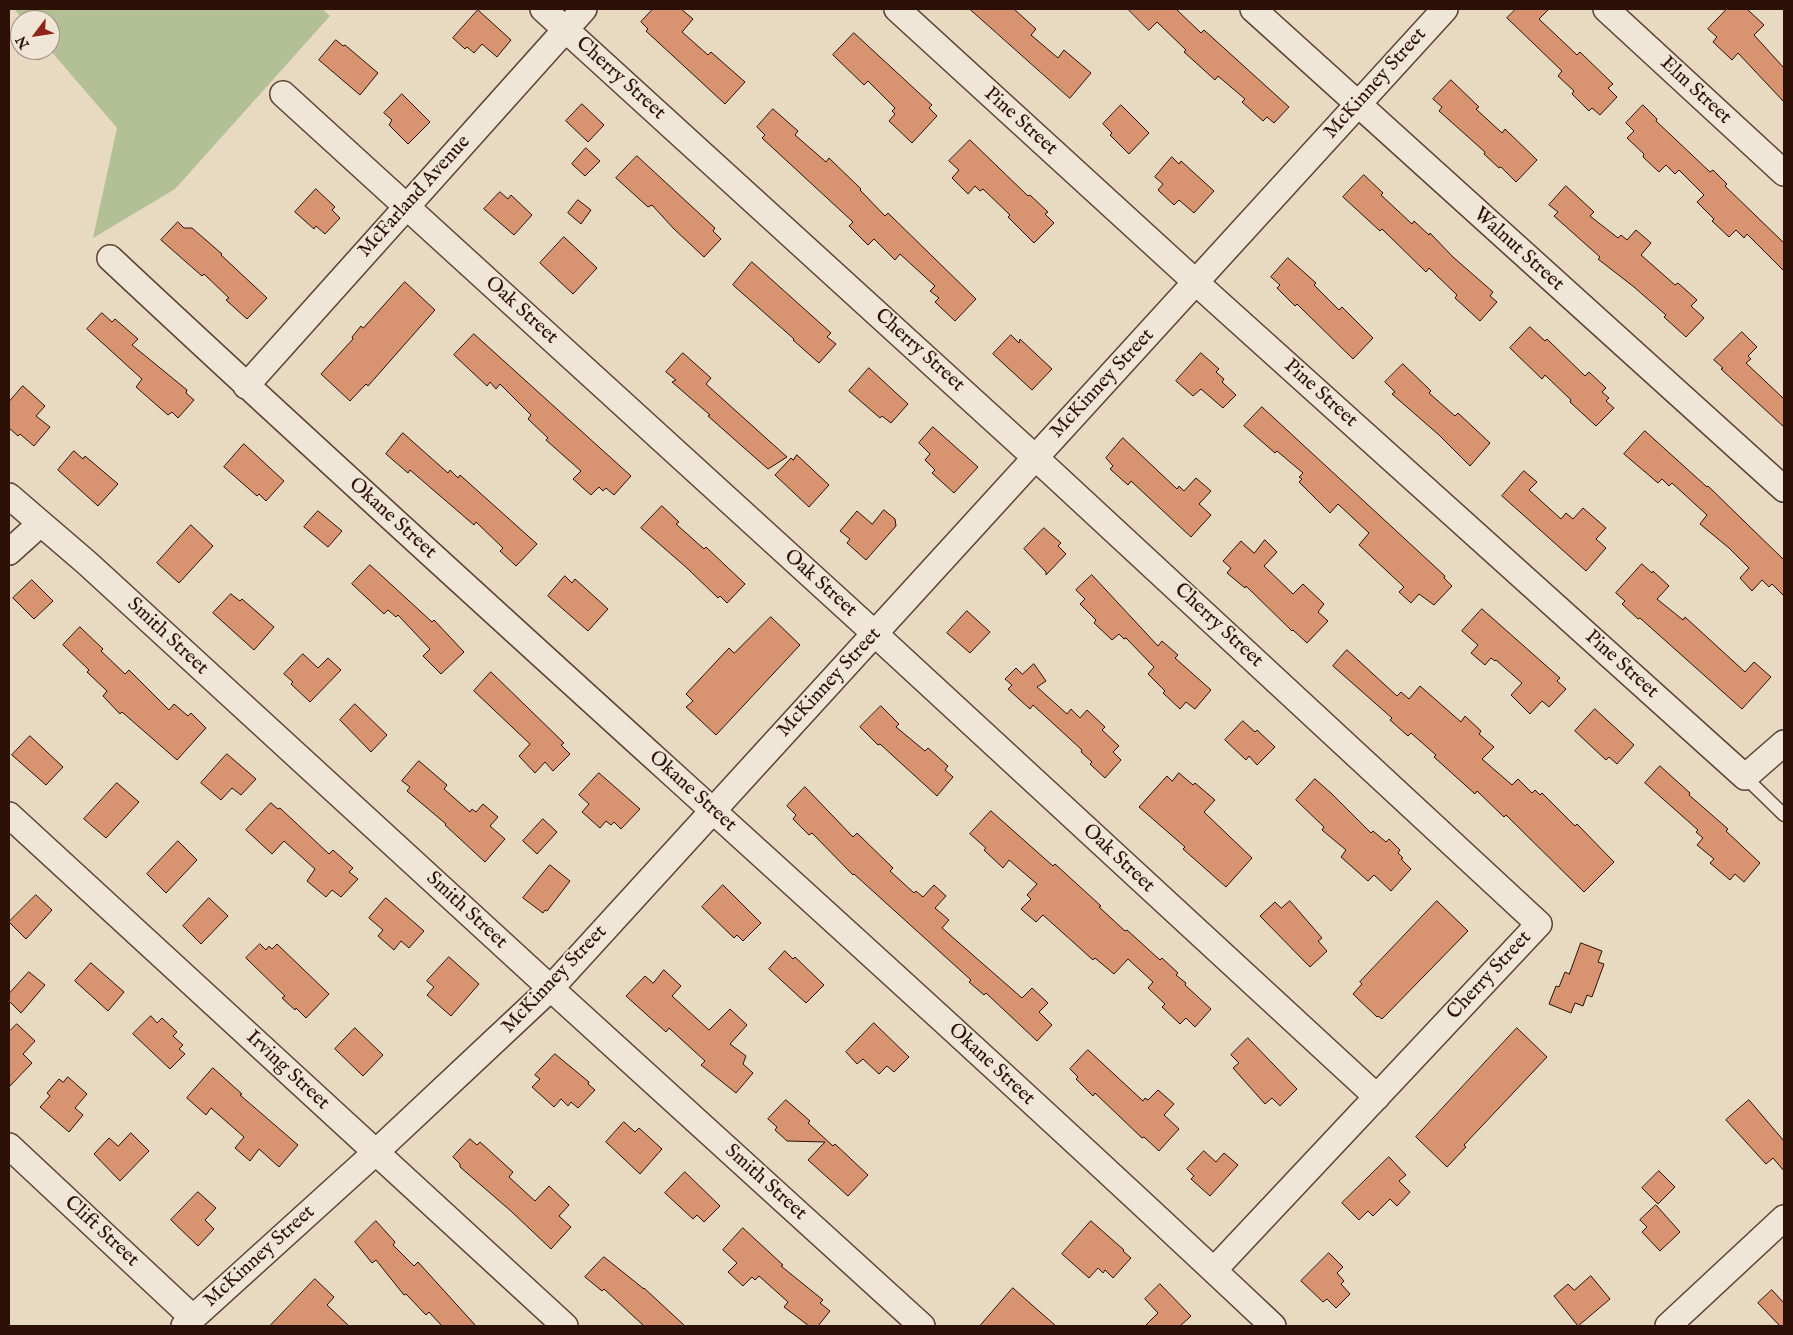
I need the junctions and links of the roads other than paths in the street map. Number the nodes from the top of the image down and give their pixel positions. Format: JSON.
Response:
{"nodes":[{"id":1,"x":543,"y":9,"type":"edge"},
{"id":2,"x":584,"y":9,"type":"edge"},
{"id":3,"x":897,"y":9,"type":"edge"},
{"id":4,"x":1253,"y":9,"type":"edge"},
{"id":5,"x":1445,"y":9,"type":"edge"},
{"id":6,"x":1606,"y":9,"type":"edge"},
{"id":7,"x":565,"y":29,"type":"junction"},
{"id":8,"x":283,"y":94,"type":"dead end"},
{"id":9,"x":1357,"y":104,"type":"junction"},
{"id":10,"x":1784,"y":173,"type":"edge"},
{"id":11,"x":407,"y":207,"type":"junction"},
{"id":12,"x":110,"y":258,"type":"dead end"},
{"id":13,"x":1196,"y":283,"type":"junction"},
{"id":14,"x":246,"y":386,"type":"junction"},
{"id":15,"x":1035,"y":457,"type":"junction"},
{"id":16,"x":1784,"y":489,"type":"edge"},
{"id":17,"x":9,"y":496,"type":"edge"},
{"id":18,"x":40,"y":524,"type":"junction"},
{"id":19,"x":9,"y":552,"type":"edge"},
{"id":20,"x":875,"y":634,"type":"junction"},
{"id":21,"x":1784,"y":743,"type":"edge"},
{"id":22,"x":1745,"y":777,"type":"junction"},
{"id":23,"x":712,"y":811,"type":"junction"},
{"id":24,"x":1784,"y":815,"type":"edge"},
{"id":25,"x":9,"y":816,"type":"edge"},
{"id":26,"x":550,"y":988,"type":"junction"},
{"id":27,"x":1377,"y":1097,"type":"junction"},
{"id":28,"x":9,"y":1146,"type":"edge"},
{"id":29,"x":376,"y":1152,"type":"junction"},
{"id":30,"x":1784,"y":1218,"type":"edge"},
{"id":31,"x":1214,"y":1270,"type":"junction"},
{"id":32,"x":189,"y":1322,"type":"edge"},
{"id":33,"x":565,"y":1326,"type":"edge"},
{"id":34,"x":922,"y":1326,"type":"edge"},
{"id":35,"x":1273,"y":1326,"type":"edge"},
{"id":36,"x":1668,"y":1326,"type":"edge"}],
"edges":[{"from":1,"to":7,"type":"street","name":"Cherry Street"},
{"from":2,"to":7,"type":"street","name":"McFarland Avenue"},
{"from":3,"to":13,"type":"street","name":"Pine Street"},
{"from":4,"to":9,"type":"street","name":"Walnut Street"},
{"from":5,"to":9,"type":"street","name":"McKinney Street"},
{"from":6,"to":10,"type":"street","name":"Elm Street"},
{"from":7,"to":11,"type":"street","name":"McFarland Avenue"},
{"from":7,"to":15,"type":"street","name":"Cherry Street"},
{"from":8,"to":11,"type":"street","name":"Oak Street"},
{"from":9,"to":13,"type":"street","name":"McKinney Street"},
{"from":9,"to":16,"type":"street","name":"Walnut Street"},
{"from":11,"to":14,"type":"street","name":"McFarland Avenue"},
{"from":11,"to":20,"type":"street","name":"Oak Street"},
{"from":12,"to":14,"type":"street","name":"Okane Street"},
{"from":13,"to":15,"type":"street","name":"McKinney Street"},
{"from":13,"to":22,"type":"street","name":"Pine Street"},
{"from":14,"to":23,"type":"street","name":"Okane Street"},
{"from":15,"to":20,"type":"street","name":"McKinney Street"},
{"from":15,"to":27,"type":"street","name":"Cherry Street"},
{"from":17,"to":18,"type":"street","name":"Smith Street"},
{"from":18,"to":19,"type":"street"},
{"from":18,"to":26,"type":"street","name":"Smith Street"},
{"from":20,"to":23,"type":"street","name":"McKinney Street"},
{"from":20,"to":27,"type":"street","name":"Oak Street"},
{"from":21,"to":22,"type":"street"},
{"from":22,"to":24,"type":"lane"},
{"from":23,"to":26,"type":"street","name":"McKinney Street"},
{"from":23,"to":31,"type":"street","name":"Okane Street"},
{"from":25,"to":29,"type":"street","name":"Irving Street"},
{"from":26,"to":29,"type":"street","name":"McKinney Street"},
{"from":26,"to":34,"type":"street","name":"Smith Street"},
{"from":27,"to":31,"type":"street","name":"Cherry Street"},
{"from":28,"to":32,"type":"street","name":"Clift Street"},
{"from":29,"to":32,"type":"street","name":"McKinney Street"},
{"from":29,"to":33,"type":"street","name":"Irving Street"},
{"from":30,"to":36,"type":"street"},
{"from":31,"to":35,"type":"street","name":"Okane Street"}]}
